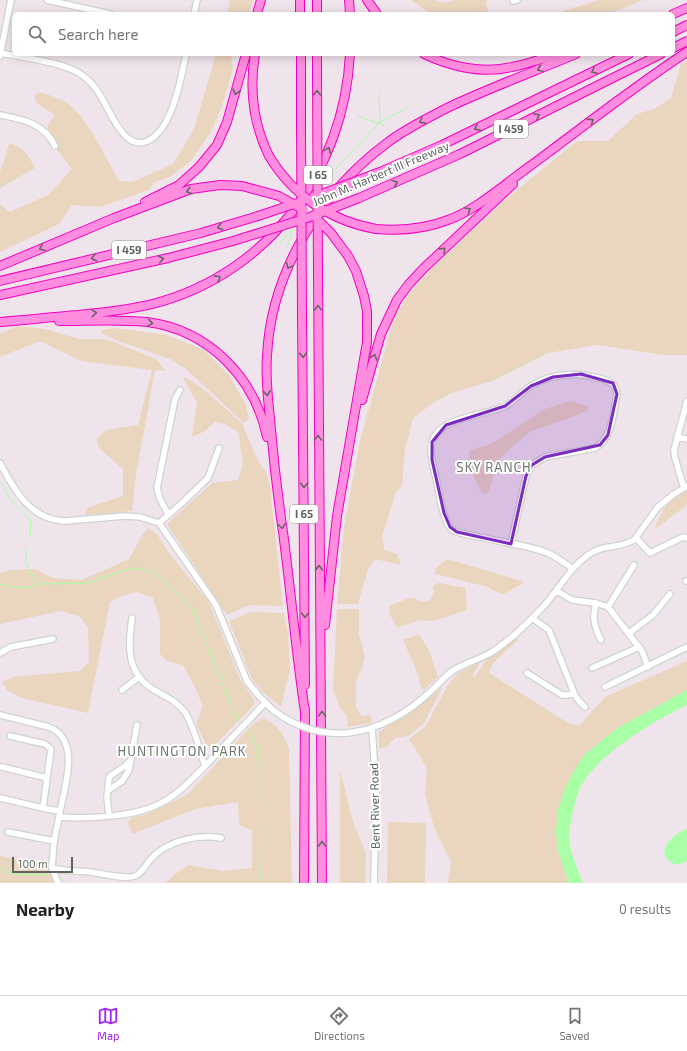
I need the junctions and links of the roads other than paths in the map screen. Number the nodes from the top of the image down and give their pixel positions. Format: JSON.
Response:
{"nodes":[{"id":1,"x":12,"y":0,"type":"edge"},
{"id":2,"x":47,"y":0,"type":"edge"},
{"id":3,"x":197,"y":0,"type":"edge"},
{"id":4,"x":261,"y":0,"type":"edge"},
{"id":5,"x":264,"y":0,"type":"edge"},
{"id":6,"x":300,"y":0,"type":"edge"},
{"id":7,"x":317,"y":0,"type":"edge"},
{"id":8,"x":348,"y":0,"type":"edge"},
{"id":9,"x":367,"y":0,"type":"edge"},
{"id":10,"x":687,"y":8,"type":"edge"},
{"id":11,"x":101,"y":12,"type":"edge"},
{"id":12,"x":194,"y":12,"type":"edge"},
{"id":13,"x":258,"y":12,"type":"edge"},
{"id":14,"x":262,"y":12,"type":"edge"},
{"id":15,"x":300,"y":12,"type":"edge"},
{"id":16,"x":317,"y":12,"type":"edge"},
{"id":17,"x":350,"y":12,"type":"edge"},
{"id":18,"x":376,"y":12,"type":"edge"},
{"id":19,"x":675,"y":13,"type":"edge"},
{"id":20,"x":687,"y":25,"type":"edge"},
{"id":21,"x":675,"y":31,"type":"edge"},
{"id":22,"x":687,"y":41,"type":"edge"},
{"id":23,"x":675,"y":47,"type":"edge"},
{"id":24,"x":687,"y":52,"type":"edge"},
{"id":25,"x":0,"y":54,"type":"edge"},
{"id":26,"x":186,"y":56,"type":"edge"},
{"id":27,"x":245,"y":56,"type":"edge"},
{"id":28,"x":255,"y":56,"type":"edge"},
{"id":29,"x":301,"y":56,"type":"edge"},
{"id":30,"x":317,"y":56,"type":"edge"},
{"id":31,"x":350,"y":56,"type":"edge"},
{"id":32,"x":428,"y":56,"type":"edge"},
{"id":33,"x":550,"y":56,"type":"edge"},
{"id":34,"x":571,"y":56,"type":"edge"},
{"id":35,"x":625,"y":56,"type":"edge"},
{"id":36,"x":657,"y":56,"type":"edge"},
{"id":37,"x":0,"y":115,"type":"edge"},
{"id":38,"x":54,"y":146,"type":"dead end"},
{"id":39,"x":537,"y":161,"type":"junction"},
{"id":40,"x":114,"y":218,"type":"junction"},
{"id":41,"x":0,"y":266,"type":"edge"},
{"id":42,"x":0,"y":281,"type":"edge"},
{"id":43,"x":0,"y":295,"type":"edge"},
{"id":44,"x":13,"y":321,"type":"junction"},
{"id":45,"x":0,"y":322,"type":"edge"},
{"id":46,"x":180,"y":390,"type":"dead end"},
{"id":47,"x":687,"y":401,"type":"edge"},
{"id":48,"x":354,"y":421,"type":"junction"},
{"id":49,"x":677,"y":437,"type":"junction"},
{"id":50,"x":687,"y":440,"type":"edge"},
{"id":51,"x":219,"y":448,"type":"dead end"},
{"id":52,"x":0,"y":463,"type":"edge"},
{"id":53,"x":275,"y":473,"type":"junction"},
{"id":54,"x":685,"y":487,"type":"edge"},
{"id":55,"x":168,"y":514,"type":"junction"},
{"id":56,"x":159,"y":523,"type":"junction"},
{"id":57,"x":636,"y":538,"type":"junction"},
{"id":58,"x":687,"y":538,"type":"edge"},
{"id":59,"x":512,"y":544,"type":"junction"},
{"id":60,"x":634,"y":565,"type":"dead end"},
{"id":61,"x":573,"y":570,"type":"junction"},
{"id":62,"x":557,"y":591,"type":"junction"},
{"id":63,"x":670,"y":594,"type":"dead end"},
{"id":64,"x":596,"y":603,"type":"junction"},
{"id":65,"x":608,"y":607,"type":"junction"},
{"id":66,"x":132,"y":618,"type":"dead end"},
{"id":67,"x":532,"y":618,"type":"junction"},
{"id":68,"x":629,"y":633,"type":"junction"},
{"id":69,"x":53,"y":639,"type":"dead end"},
{"id":70,"x":600,"y":640,"type":"dead end"},
{"id":71,"x":639,"y":647,"type":"junction"},
{"id":72,"x":687,"y":647,"type":"edge"},
{"id":73,"x":0,"y":653,"type":"edge"},
{"id":74,"x":321,"y":664,"type":"junction"},
{"id":75,"x":648,"y":667,"type":"junction"},
{"id":76,"x":592,"y":668,"type":"dead end"},
{"id":77,"x":527,"y":673,"type":"dead end"},
{"id":78,"x":139,"y":677,"type":"junction"},
{"id":79,"x":605,"y":687,"type":"dead end"},
{"id":80,"x":122,"y":690,"type":"dead end"},
{"id":81,"x":574,"y":693,"type":"junction"},
{"id":82,"x":265,"y":703,"type":"junction"},
{"id":83,"x":585,"y":707,"type":"dead end"},
{"id":84,"x":305,"y":712,"type":"junction"},
{"id":85,"x":0,"y":715,"type":"edge"},
{"id":86,"x":137,"y":725,"type":"dead end"},
{"id":87,"x":372,"y":728,"type":"junction"},
{"id":88,"x":10,"y":736,"type":"dead end"},
{"id":89,"x":130,"y":762,"type":"junction"},
{"id":90,"x":205,"y":766,"type":"junction"},
{"id":91,"x":2,"y":767,"type":"dead end"},
{"id":92,"x":47,"y":778,"type":"junction"},
{"id":93,"x":109,"y":790,"type":"junction"},
{"id":94,"x":0,"y":798,"type":"edge"},
{"id":95,"x":43,"y":808,"type":"junction"},
{"id":96,"x":60,"y":814,"type":"junction"},
{"id":97,"x":108,"y":815,"type":"junction"},
{"id":98,"x":8,"y":832,"type":"dead end"},
{"id":99,"x":221,"y":838,"type":"dead end"},
{"id":100,"x":54,"y":841,"type":"junction"},
{"id":101,"x":52,"y":868,"type":"junction"},
{"id":102,"x":58,"y":883,"type":"edge"},
{"id":103,"x":304,"y":883,"type":"edge"},
{"id":104,"x":322,"y":883,"type":"edge"},
{"id":105,"x":374,"y":883,"type":"edge"}],
"edges":[{"from":1,"to":25,"type":"street"},
{"from":2,"to":11,"type":"street"},
{"from":3,"to":12,"type":"street"},
{"from":4,"to":13,"type":"highway"},
{"from":5,"to":14,"type":"highway"},
{"from":6,"to":15,"type":"highway"},
{"from":7,"to":16,"type":"highway"},
{"from":8,"to":17,"type":"highway"},
{"from":9,"to":18,"type":"highway"},
{"from":10,"to":19,"type":"highway"},
{"from":20,"to":21,"type":"highway"},
{"from":22,"to":23,"type":"highway"},
{"from":39,"to":24,"type":"highway","one_way":true},
{"from":25,"to":26,"type":"street"},
{"from":27,"to":40,"type":"highway","one_way":true},
{"from":28,"to":39,"type":"highway","one_way":true,"bridge":true},
{"from":29,"to":84,"type":"highway","number":"I 65","one_way":true,"bridge":true},
{"from":74,"to":30,"type":"highway","number":"I 65","one_way":true,"bridge":true},
{"from":44,"to":31,"type":"highway","one_way":true},
{"from":32,"to":33,"type":"highway"},
{"from":34,"to":53,"type":"highway","one_way":true},
{"from":35,"to":42,"type":"highway","name":"John M. Harbert III Freeway","number":"I 459","one_way":true,"bridge":true},
{"from":43,"to":36,"type":"highway","name":"John M. Harbert III Freeway","number":"I 459","one_way":true,"bridge":true},
{"from":37,"to":38,"type":"street"},
{"from":48,"to":39,"type":"highway","one_way":true},
{"from":40,"to":41,"type":"highway","one_way":true},
{"from":48,"to":40,"type":"highway","one_way":true,"bridge":true},
{"from":44,"to":45,"type":"highway"},
{"from":44,"to":53,"type":"highway","one_way":true},
{"from":46,"to":55,"type":"street"},
{"from":47,"to":49,"type":"street"},
{"from":48,"to":74,"type":"highway"},
{"from":49,"to":50,"type":"street"},
{"from":49,"to":54,"type":"street"},
{"from":51,"to":55,"type":"street"},
{"from":52,"to":56,"type":"street"},
{"from":53,"to":84,"type":"highway","one_way":true},
{"from":54,"to":57,"type":"street"},
{"from":55,"to":56,"type":"street"},
{"from":56,"to":82,"type":"street"},
{"from":57,"to":58,"type":"street"},
{"from":57,"to":61,"type":"street"},
{"from":59,"to":59,"type":"street"},
{"from":59,"to":61,"type":"street"},
{"from":60,"to":65,"type":"street"},
{"from":61,"to":62,"type":"street"},
{"from":62,"to":64,"type":"street"},
{"from":62,"to":67,"type":"street"},
{"from":63,"to":68,"type":"street"},
{"from":64,"to":65,"type":"street"},
{"from":64,"to":70,"type":"street"},
{"from":65,"to":68,"type":"street"},
{"from":66,"to":78,"type":"street"},
{"from":67,"to":81,"type":"street"},
{"from":67,"to":87,"type":"street"},
{"from":68,"to":71,"type":"street"},
{"from":69,"to":73,"type":"street"},
{"from":71,"to":75,"type":"street"},
{"from":71,"to":76,"type":"street"},
{"from":72,"to":75,"type":"street"},
{"from":104,"to":74,"type":"highway","number":"I 65","one_way":true},
{"from":75,"to":79,"type":"street"},
{"from":77,"to":81,"type":"street"},
{"from":78,"to":80,"type":"street"},
{"from":78,"to":90,"type":"street"},
{"from":81,"to":83,"type":"street"},
{"from":82,"to":87,"type":"street","bridge":true},
{"from":82,"to":90,"type":"street"},
{"from":84,"to":103,"type":"highway","number":"I 65"},
{"from":85,"to":96,"type":"street"},
{"from":86,"to":89,"type":"street"},
{"from":87,"to":105,"type":"street","name":"Bent River Road"},
{"from":88,"to":92,"type":"street"},
{"from":89,"to":93,"type":"street"},
{"from":89,"to":93,"type":"street"},
{"from":90,"to":97,"type":"street"},
{"from":91,"to":92,"type":"street"},
{"from":92,"to":95,"type":"street"},
{"from":93,"to":97,"type":"street"},
{"from":94,"to":95,"type":"street"},
{"from":95,"to":96,"type":"street"},
{"from":96,"to":97,"type":"street"},
{"from":96,"to":100,"type":"street"},
{"from":98,"to":100,"type":"street"},
{"from":99,"to":101,"type":"street"},
{"from":100,"to":101,"type":"street"},
{"from":101,"to":102,"type":"street"}]}
